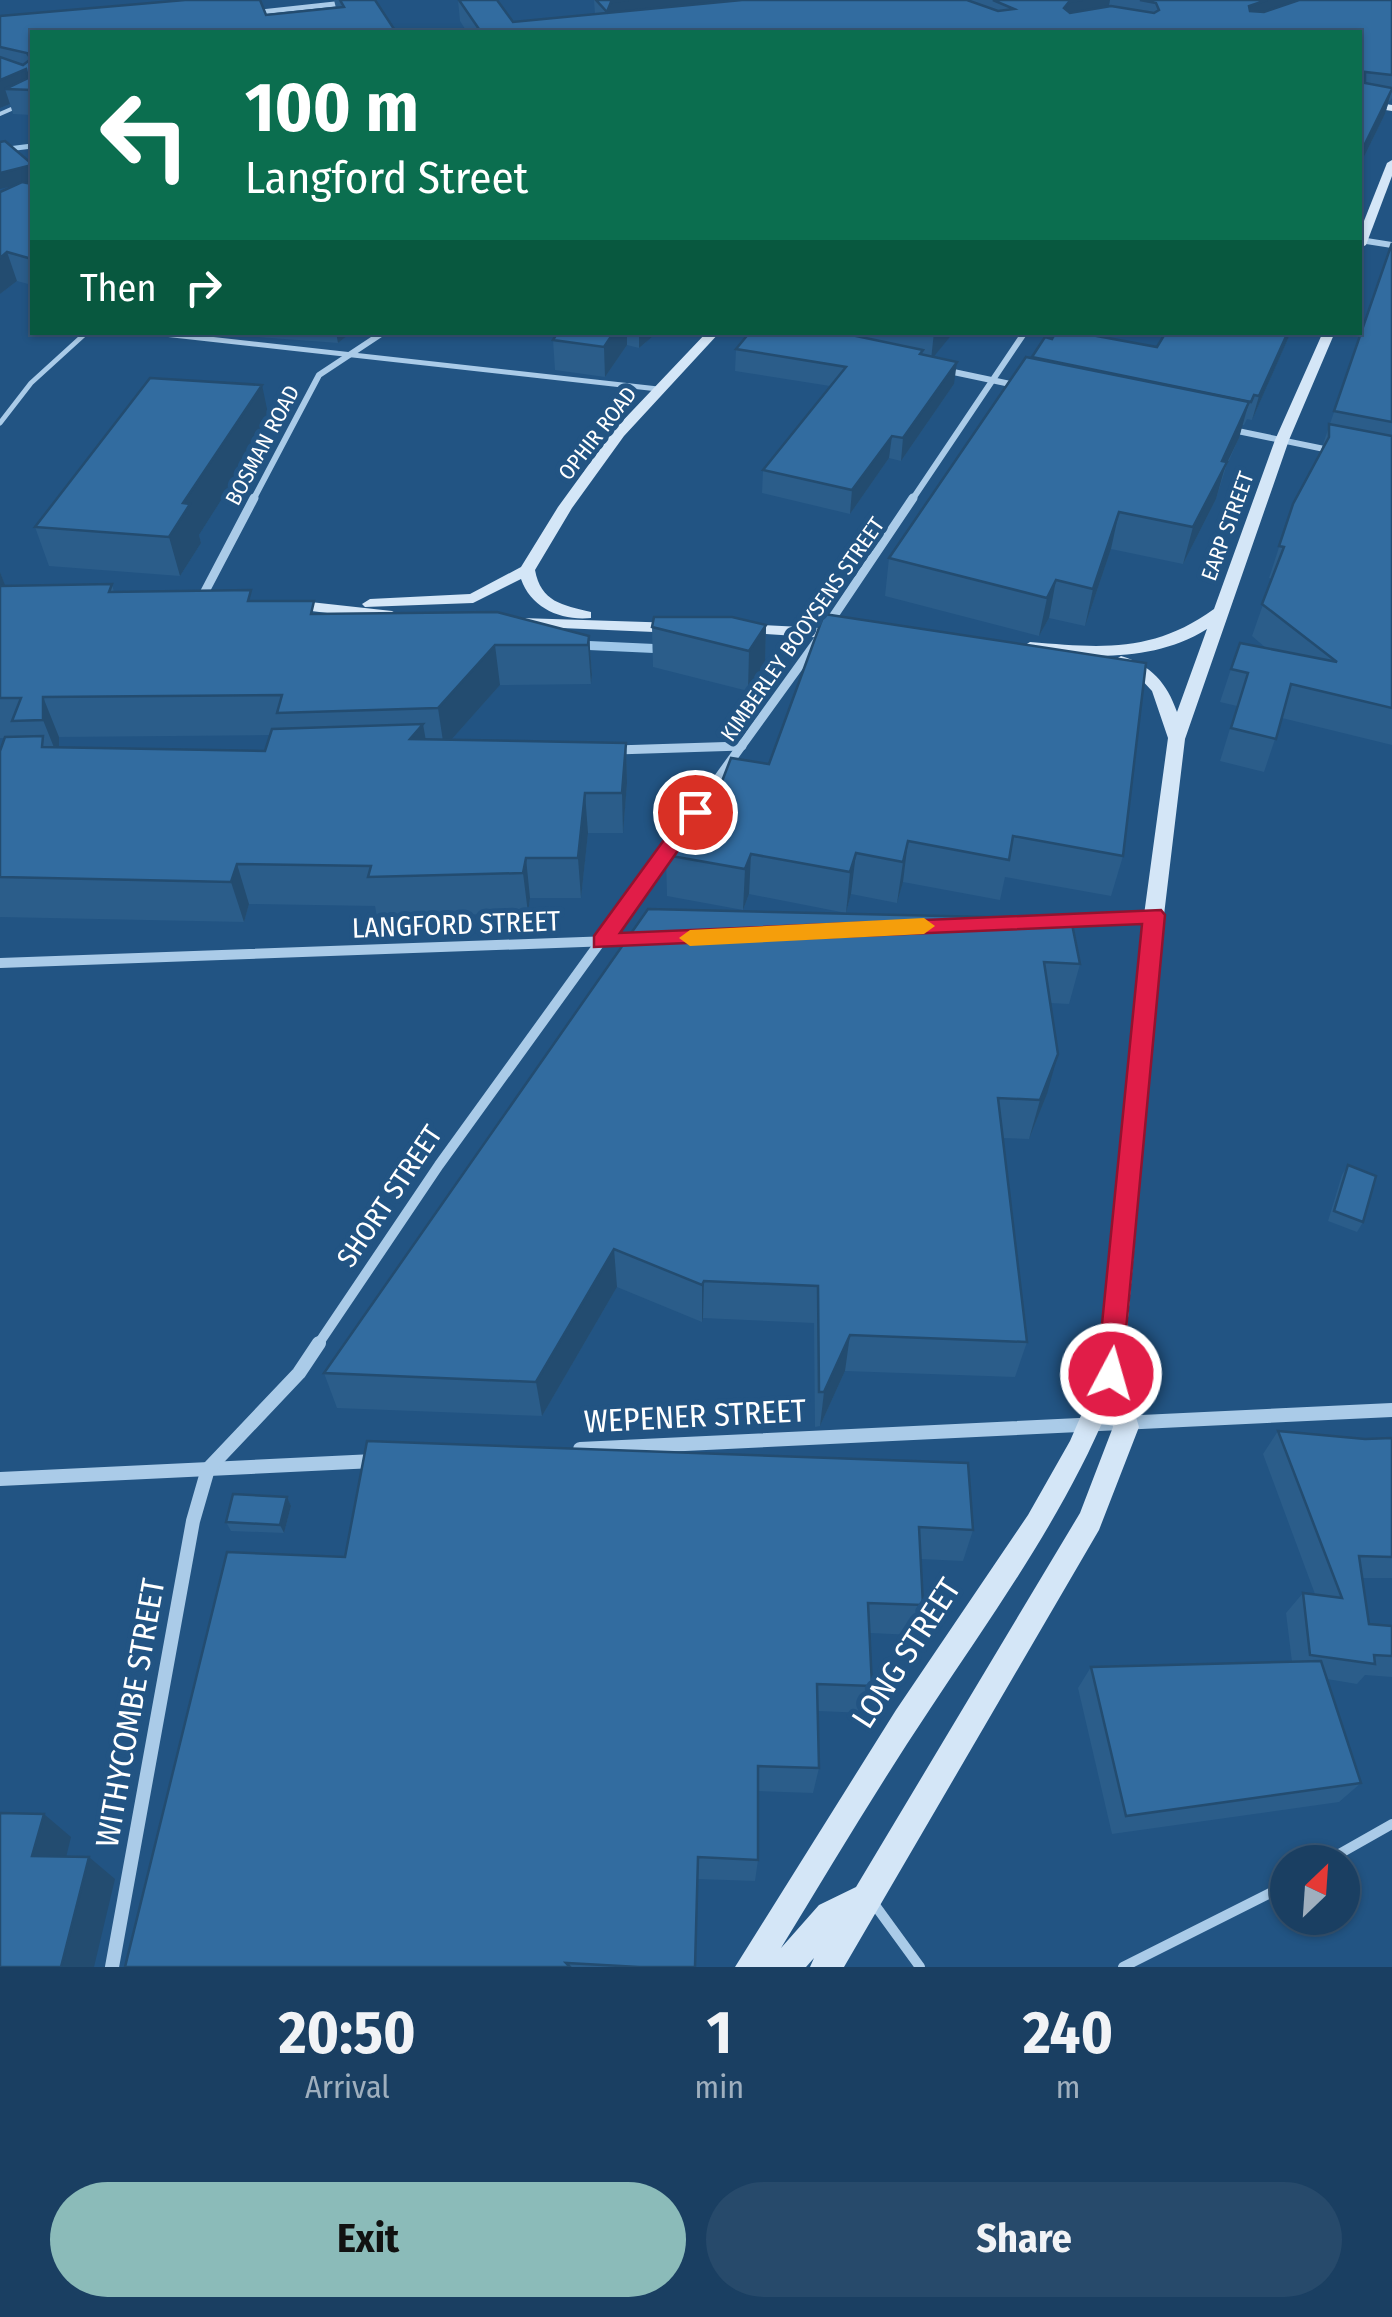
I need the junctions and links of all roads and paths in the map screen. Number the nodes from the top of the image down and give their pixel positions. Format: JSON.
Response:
{"nodes":[{"id":1,"x":359,"y":2,"type":"edge"},
{"id":2,"x":249,"y":13,"type":"edge"},
{"id":3,"x":30,"y":101,"type":"edge"},
{"id":4,"x":1362,"y":103,"type":"edge"},
{"id":5,"x":1392,"y":108,"type":"edge"},
{"id":6,"x":0,"y":114,"type":"edge"},
{"id":7,"x":1392,"y":163,"type":"edge"},
{"id":8,"x":1362,"y":239,"type":"edge"},
{"id":9,"x":1362,"y":242,"type":"edge"},
{"id":10,"x":1392,"y":245,"type":"edge"},
{"id":11,"x":84,"y":335,"type":"edge"},
{"id":12,"x":174,"y":335,"type":"edge"},
{"id":13,"x":379,"y":335,"type":"edge"},
{"id":14,"x":711,"y":335,"type":"edge"},
{"id":15,"x":1023,"y":335,"type":"edge"},
{"id":16,"x":1328,"y":335,"type":"edge"},
{"id":17,"x":350,"y":354,"type":"junction"},
{"id":18,"x":936,"y":368,"type":"edge"},
{"id":19,"x":993,"y":380,"type":"junction"},
{"id":20,"x":658,"y":388,"type":"junction"},
{"id":21,"x":1032,"y":388,"type":"edge"},
{"id":22,"x":0,"y":423,"type":"edge"},
{"id":23,"x":1224,"y":428,"type":"edge"},
{"id":24,"x":1282,"y":440,"type":"junction"},
{"id":25,"x":1337,"y":452,"type":"edge"},
{"id":26,"x":527,"y":570,"type":"junction"},
{"id":27,"x":182,"y":598,"type":"edge"},
{"id":28,"x":201,"y":600,"type":"junction"},
{"id":29,"x":219,"y":600,"type":"edge"},
{"id":30,"x":272,"y":604,"type":"edge"},
{"id":31,"x":326,"y":607,"type":"junction"},
{"id":32,"x":1220,"y":611,"type":"junction"},
{"id":33,"x":429,"y":618,"type":"edge"},
{"id":34,"x":496,"y":622,"type":"edge"},
{"id":35,"x":636,"y":628,"type":"junction"},
{"id":36,"x":695,"y":628,"type":"edge"},
{"id":37,"x":714,"y":629,"type":"edge"},
{"id":38,"x":824,"y":632,"type":"junction"},
{"id":39,"x":861,"y":635,"type":"edge"},
{"id":40,"x":1013,"y":646,"type":"edge"},
{"id":41,"x":1091,"y":652,"type":"junction"},
{"id":42,"x":1176,"y":739,"type":"junction"},
{"id":43,"x":742,"y":746,"type":"junction"},
{"id":44,"x":605,"y":751,"type":"edge"},
{"id":45,"x":1154,"y":915,"type":"junction"},
{"id":46,"x":1055,"y":920,"type":"edge"},
{"id":47,"x":661,"y":939,"type":"edge"},
{"id":48,"x":602,"y":942,"type":"junction"},
{"id":49,"x":0,"y":964,"type":"edge"},
{"id":50,"x":1111,"y":1374,"type":"junction"},
{"id":51,"x":1392,"y":1410,"type":"edge"},
{"id":52,"x":1126,"y":1427,"type":"junction"},
{"id":53,"x":1086,"y":1430,"type":"junction"},
{"id":54,"x":573,"y":1450,"type":"edge"},
{"id":55,"x":381,"y":1460,"type":"edge"},
{"id":56,"x":208,"y":1469,"type":"junction"},
{"id":57,"x":0,"y":1478,"type":"edge"},
{"id":58,"x":1392,"y":1824,"type":"edge"},
{"id":59,"x":1356,"y":1845,"type":"edge"},
{"id":60,"x":1270,"y":1893,"type":"edge"},
{"id":61,"x":869,"y":1897,"type":"junction"},
{"id":62,"x":112,"y":1967,"type":"edge"},
{"id":63,"x":751,"y":1967,"type":"edge"},
{"id":64,"x":786,"y":1967,"type":"edge"},
{"id":65,"x":826,"y":1967,"type":"edge"},
{"id":66,"x":920,"y":1967,"type":"edge"},
{"id":67,"x":1123,"y":1967,"type":"edge"}],
"edges":[{"from":1,"to":2,"type":"street"},
{"from":3,"to":6,"type":"lane"},
{"from":4,"to":5,"type":"street"},
{"from":7,"to":8,"type":"street"},
{"from":9,"to":10,"type":"street"},
{"from":11,"to":22,"type":"lane"},
{"from":12,"to":17,"type":"lane"},
{"from":13,"to":17,"type":"street","name":"BOSMAN ROAD"},
{"from":14,"to":20,"type":"street","name":"OPHIR ROAD"},
{"from":15,"to":19,"type":"street","name":"KIMBERLEY BOOYSENS STREET"},
{"from":16,"to":24,"type":"street","name":"EARP STREET"},
{"from":17,"to":20,"type":"lane"},
{"from":17,"to":28,"type":"street","name":"BOSMAN ROAD"},
{"from":18,"to":19,"type":"street"},
{"from":19,"to":21,"type":"street"},
{"from":19,"to":38,"type":"street","name":"KIMBERLEY BOOYSENS STREET"},
{"from":20,"to":26,"type":"street","name":"OPHIR ROAD"},
{"from":23,"to":24,"type":"street"},
{"from":24,"to":25,"type":"street"},
{"from":24,"to":32,"type":"street","name":"EARP STREET"},
{"from":26,"to":31,"type":"street"},
{"from":26,"to":35,"type":"street"},
{"from":27,"to":28,"type":"street"},
{"from":28,"to":29,"type":"street"},
{"from":30,"to":31,"type":"street"},
{"from":31,"to":33,"type":"street"},
{"from":32,"to":41,"type":"street"},
{"from":32,"to":42,"type":"street","name":"EARP STREET"},
{"from":34,"to":35,"type":"street"},
{"from":35,"to":36,"type":"street"},
{"from":37,"to":38,"type":"street"},
{"from":38,"to":39,"type":"street"},
{"from":38,"to":43,"type":"street","name":"KIMBERLEY BOOYSENS STREET"},
{"from":40,"to":41,"type":"street"},
{"from":41,"to":42,"type":"street"},
{"from":42,"to":45,"type":"street","name":"LONG STREET"},
{"from":43,"to":44,"type":"street"},
{"from":43,"to":48,"type":"street","name":"KIMBERLEY BOOYSENS STREET"},
{"from":45,"to":46,"type":"street"},
{"from":45,"to":50,"type":"street","name":"LONG STREET"},
{"from":47,"to":48,"type":"street","name":"LANGFORD STREET"},
{"from":48,"to":49,"type":"street","name":"LANGFORD STREET"},
{"from":48,"to":56,"type":"street","name":"SHORT STREET"},
{"from":50,"to":52,"type":"street","name":"LONG STREET"},
{"from":50,"to":53,"type":"street","name":"LONG STREET"},
{"from":51,"to":52,"type":"street","name":"WEPENER STREET"},
{"from":52,"to":53,"type":"street","name":"WEPENER STREET"},
{"from":52,"to":61,"type":"street"},
{"from":53,"to":54,"type":"street","name":"WEPENER STREET"},
{"from":53,"to":63,"type":"street","name":"LONG STREET"},
{"from":55,"to":56,"type":"street"},
{"from":56,"to":57,"type":"street"},
{"from":56,"to":62,"type":"street","name":"WITHYCOMBE STREET"},
{"from":58,"to":59,"type":"lane"},
{"from":60,"to":67,"type":"lane"},
{"from":61,"to":64,"type":"street"},
{"from":61,"to":65,"type":"street"},
{"from":61,"to":66,"type":"lane"}]}
